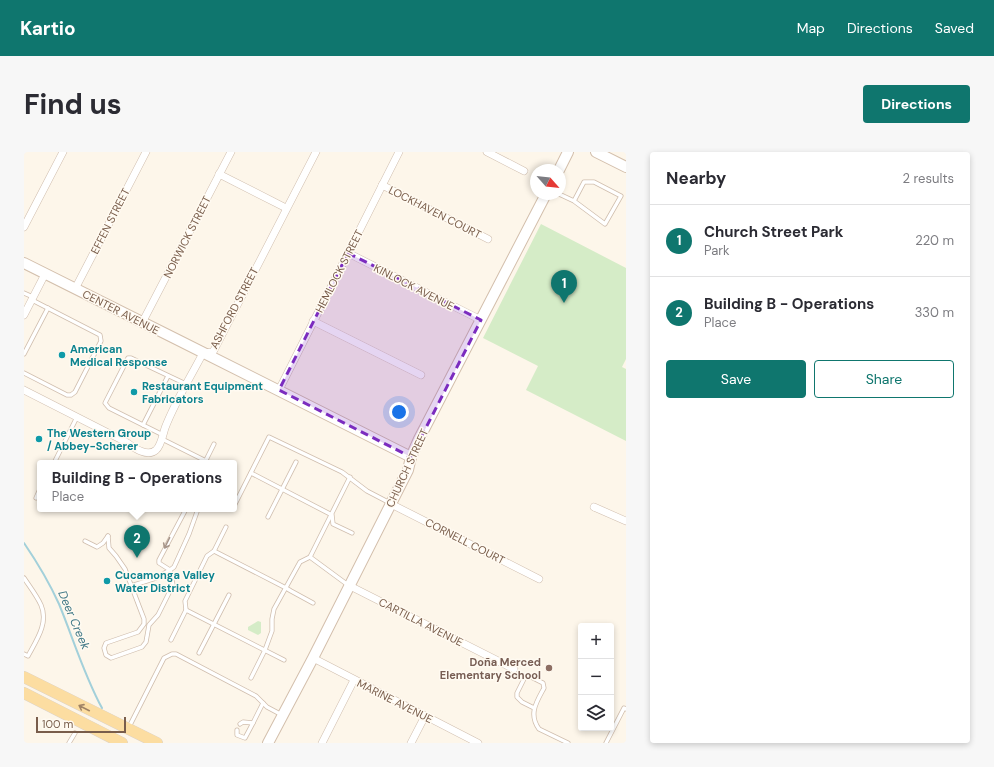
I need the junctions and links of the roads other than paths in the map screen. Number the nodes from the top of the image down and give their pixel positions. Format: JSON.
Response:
{"nodes":[{"id":1,"x":62,"y":152,"type":"edge"},
{"id":2,"x":146,"y":152,"type":"edge"},
{"id":3,"x":231,"y":152,"type":"edge"},
{"id":4,"x":316,"y":152,"type":"edge"},
{"id":5,"x":399,"y":152,"type":"edge"},
{"id":6,"x":487,"y":152,"type":"edge"},
{"id":7,"x":568,"y":152,"type":"edge"},
{"id":8,"x":596,"y":152,"type":"edge"},
{"id":9,"x":562,"y":164,"type":"edge"},
{"id":10,"x":626,"y":167,"type":"edge"},
{"id":11,"x":524,"y":171,"type":"dead end"},
{"id":12,"x":219,"y":174,"type":"junction"},
{"id":13,"x":382,"y":185,"type":"junction"},
{"id":14,"x":566,"y":197,"type":"edge"},
{"id":15,"x":543,"y":200,"type":"edge"},
{"id":16,"x":574,"y":201,"type":"junction"},
{"id":17,"x":286,"y":208,"type":"junction"},
{"id":18,"x":24,"y":227,"type":"edge"},
{"id":19,"x":488,"y":239,"type":"dead end"},
{"id":20,"x":348,"y":253,"type":"junction"},
{"id":21,"x":24,"y":264,"type":"edge"},
{"id":22,"x":45,"y":274,"type":"junction"},
{"id":23,"x":75,"y":289,"type":"junction"},
{"id":24,"x":24,"y":293,"type":"edge"},
{"id":25,"x":32,"y":298,"type":"junction"},
{"id":26,"x":48,"y":308,"type":"junction"},
{"id":27,"x":24,"y":315,"type":"edge"},
{"id":28,"x":481,"y":320,"type":"junction"},
{"id":29,"x":313,"y":321,"type":"junction"},
{"id":30,"x":142,"y":323,"type":"junction"},
{"id":31,"x":203,"y":353,"type":"junction"},
{"id":32,"x":24,"y":354,"type":"edge"},
{"id":33,"x":24,"y":373,"type":"edge"},
{"id":34,"x":421,"y":375,"type":"dead end"},
{"id":35,"x":168,"y":376,"type":"junction"},
{"id":36,"x":187,"y":385,"type":"junction"},
{"id":37,"x":24,"y":390,"type":"edge"},
{"id":38,"x":279,"y":390,"type":"junction"},
{"id":39,"x":77,"y":417,"type":"junction"},
{"id":40,"x":143,"y":425,"type":"junction"},
{"id":41,"x":162,"y":436,"type":"junction"},
{"id":42,"x":214,"y":444,"type":"dead end"},
{"id":43,"x":411,"y":457,"type":"junction"},
{"id":44,"x":56,"y":460,"type":"edge"},
{"id":45,"x":202,"y":460,"type":"edge"},
{"id":46,"x":206,"y":460,"type":"edge"},
{"id":47,"x":296,"y":462,"type":"dead end"},
{"id":48,"x":251,"y":473,"type":"junction"},
{"id":49,"x":350,"y":477,"type":"junction"},
{"id":50,"x":282,"y":489,"type":"junction"},
{"id":51,"x":237,"y":500,"type":"edge"},
{"id":52,"x":390,"y":504,"type":"junction"},
{"id":53,"x":594,"y":507,"type":"dead end"},
{"id":54,"x":184,"y":512,"type":"edge"},
{"id":55,"x":197,"y":512,"type":"edge"},
{"id":56,"x":332,"y":515,"type":"junction"},
{"id":57,"x":268,"y":517,"type":"dead end"},
{"id":58,"x":626,"y":521,"type":"edge"},
{"id":59,"x":226,"y":527,"type":"dead end"},
{"id":60,"x":352,"y":533,"type":"dead end"},
{"id":61,"x":85,"y":541,"type":"dead end"},
{"id":62,"x":214,"y":551,"type":"junction"},
{"id":63,"x":310,"y":557,"type":"junction"},
{"id":64,"x":170,"y":570,"type":"junction"},
{"id":65,"x":24,"y":578,"type":"edge"},
{"id":66,"x":539,"y":579,"type":"dead end"},
{"id":67,"x":132,"y":586,"type":"junction"},
{"id":68,"x":350,"y":586,"type":"junction"},
{"id":69,"x":286,"y":588,"type":"junction"},
{"id":70,"x":229,"y":595,"type":"dead end"},
{"id":71,"x":313,"y":603,"type":"dead end"},
{"id":72,"x":186,"y":610,"type":"junction"},
{"id":73,"x":144,"y":624,"type":"junction"},
{"id":74,"x":214,"y":624,"type":"junction"},
{"id":75,"x":149,"y":625,"type":"junction"},
{"id":76,"x":171,"y":640,"type":"dead end"},
{"id":77,"x":265,"y":650,"type":"junction"},
{"id":78,"x":200,"y":653,"type":"dead end"},
{"id":79,"x":24,"y":654,"type":"edge"},
{"id":80,"x":313,"y":658,"type":"junction"},
{"id":81,"x":284,"y":660,"type":"dead end"},
{"id":82,"x":514,"y":669,"type":"dead end"},
{"id":83,"x":24,"y":677,"type":"edge"},
{"id":84,"x":251,"y":678,"type":"dead end"},
{"id":85,"x":354,"y":680,"type":"junction"},
{"id":86,"x":24,"y":693,"type":"edge"},
{"id":87,"x":263,"y":703,"type":"junction"},
{"id":88,"x":534,"y":708,"type":"junction"},
{"id":89,"x":626,"y":709,"type":"edge"},
{"id":90,"x":283,"y":715,"type":"junction"},
{"id":91,"x":425,"y":716,"type":"junction"},
{"id":92,"x":253,"y":722,"type":"junction"},
{"id":93,"x":240,"y":724,"type":"dead end"},
{"id":94,"x":128,"y":729,"type":"junction"},
{"id":95,"x":237,"y":730,"type":"dead end"},
{"id":96,"x":75,"y":733,"type":"dead end"},
{"id":97,"x":69,"y":743,"type":"edge"},
{"id":98,"x":122,"y":743,"type":"edge"},
{"id":99,"x":157,"y":743,"type":"edge"},
{"id":100,"x":268,"y":743,"type":"edge"},
{"id":101,"x":322,"y":743,"type":"edge"},
{"id":102,"x":411,"y":743,"type":"edge"},
{"id":103,"x":478,"y":743,"type":"edge"},
{"id":104,"x":568,"y":743,"type":"edge"},
{"id":105,"x":606,"y":743,"type":"edge"}],
"edges":[{"from":1,"to":18,"type":"street"},
{"from":2,"to":23,"type":"street","name":"EFFEN STREET"},
{"from":3,"to":12,"type":"street","name":"NORWICK STREET"},
{"from":4,"to":17,"type":"street","name":"ASHFORD STREET"},
{"from":5,"to":13,"type":"street","name":"HEMLOCK STREET"},
{"from":6,"to":11,"type":"street"},
{"from":7,"to":9,"type":"street"},
{"from":8,"to":10,"type":"street"},
{"from":12,"to":17,"type":"street"},
{"from":12,"to":30,"type":"street","name":"NORWICK STREET"},
{"from":13,"to":19,"type":"street","name":"LOCKHAVEN COURT"},
{"from":13,"to":20,"type":"street","name":"HEMLOCK STREET"},
{"from":14,"to":16,"type":"lane"},
{"from":15,"to":28,"type":"street","name":"CHURCH STREET"},
{"from":16,"to":16,"type":"lane"},
{"from":17,"to":31,"type":"street","name":"ASHFORD STREET"},
{"from":20,"to":28,"type":"street","name":"KINLOCK AVENUE"},
{"from":20,"to":29,"type":"street","name":"HEMLOCK STREET"},
{"from":21,"to":22,"type":"street","name":"CENTER AVENUE"},
{"from":22,"to":23,"type":"street","name":"CENTER AVENUE"},
{"from":22,"to":25,"type":"street"},
{"from":23,"to":30,"type":"street","name":"CENTER AVENUE"},
{"from":24,"to":25,"type":"lane"},
{"from":25,"to":26,"type":"lane"},
{"from":25,"to":27,"type":"street"},
{"from":26,"to":32,"type":"lane"},
{"from":26,"to":33,"type":"lane"},
{"from":28,"to":43,"type":"street","name":"CHURCH STREET"},
{"from":29,"to":34,"type":"street"},
{"from":29,"to":38,"type":"street","name":"HEMLOCK STREET"},
{"from":30,"to":31,"type":"street","name":"CENTER AVENUE"},
{"from":31,"to":36,"type":"street","name":"ASHFORD STREET"},
{"from":31,"to":38,"type":"street","name":"CENTER AVENUE"},
{"from":35,"to":36,"type":"lane"},
{"from":35,"to":40,"type":"lane"},
{"from":35,"to":40,"type":"lane"},
{"from":36,"to":41,"type":"street","name":"ASHFORD STREET"},
{"from":37,"to":39,"type":"street"},
{"from":38,"to":43,"type":"street","name":"CENTER AVENUE"},
{"from":39,"to":41,"type":"street","name":"ASHFORD STREET"},
{"from":39,"to":44,"type":"lane"},
{"from":40,"to":41,"type":"lane"},
{"from":41,"to":45,"type":"lane"},
{"from":42,"to":46,"type":"lane"},
{"from":43,"to":52,"type":"street","name":"CHURCH STREET"},
{"from":47,"to":50,"type":"lane"},
{"from":48,"to":49,"type":"lane"},
{"from":48,"to":50,"type":"lane"},
{"from":48,"to":51,"type":"lane"},
{"from":49,"to":52,"type":"lane"},
{"from":49,"to":56,"type":"lane"},
{"from":50,"to":56,"type":"lane"},
{"from":50,"to":57,"type":"lane"},
{"from":52,"to":66,"type":"street","name":"CORNELL COURT"},
{"from":52,"to":68,"type":"street","name":"CHURCH STREET"},
{"from":53,"to":58,"type":"street"},
{"from":54,"to":64,"type":"lane","one_way":true},
{"from":55,"to":64,"type":"lane"},
{"from":56,"to":60,"type":"lane"},
{"from":56,"to":63,"type":"lane"},
{"from":59,"to":62,"type":"lane"},
{"from":61,"to":67,"type":"lane"},
{"from":62,"to":69,"type":"lane"},
{"from":62,"to":72,"type":"lane"},
{"from":63,"to":68,"type":"lane"},
{"from":63,"to":69,"type":"lane"},
{"from":64,"to":67,"type":"lane"},
{"from":64,"to":75,"type":"lane"},
{"from":65,"to":79,"type":"lane"},
{"from":67,"to":73,"type":"lane"},
{"from":68,"to":80,"type":"street","name":"CHURCH STREET"},
{"from":68,"to":82,"type":"street","name":"CARTILLA AVENUE"},
{"from":69,"to":71,"type":"lane"},
{"from":69,"to":77,"type":"lane"},
{"from":70,"to":74,"type":"lane"},
{"from":72,"to":74,"type":"lane"},
{"from":72,"to":76,"type":"lane"},
{"from":73,"to":75,"type":"lane"},
{"from":73,"to":75,"type":"lane"},
{"from":74,"to":77,"type":"lane"},
{"from":74,"to":78,"type":"lane"},
{"from":77,"to":81,"type":"lane"},
{"from":77,"to":84,"type":"lane"},
{"from":80,"to":85,"type":"street","name":"MARINE AVENUE"},
{"from":80,"to":90,"type":"street","name":"CHURCH STREET"},
{"from":94,"to":83,"type":"main road","one_way":true},
{"from":85,"to":91,"type":"street","name":"MARINE AVENUE"},
{"from":85,"to":101,"type":"street"},
{"from":86,"to":98,"type":"main road"},
{"from":87,"to":90,"type":"lane"},
{"from":87,"to":92,"type":"lane"},
{"from":87,"to":94,"type":"lane"},
{"from":88,"to":88,"type":"lane"},
{"from":88,"to":104,"type":"lane"},
{"from":89,"to":105,"type":"lane"},
{"from":90,"to":100,"type":"street","name":"CHURCH STREET"},
{"from":91,"to":102,"type":"street"},
{"from":91,"to":103,"type":"street","name":"MARINE AVENUE"},
{"from":92,"to":93,"type":"lane"},
{"from":92,"to":95,"type":"lane"},
{"from":94,"to":99,"type":"main road"},
{"from":96,"to":97,"type":"lane"}]}
